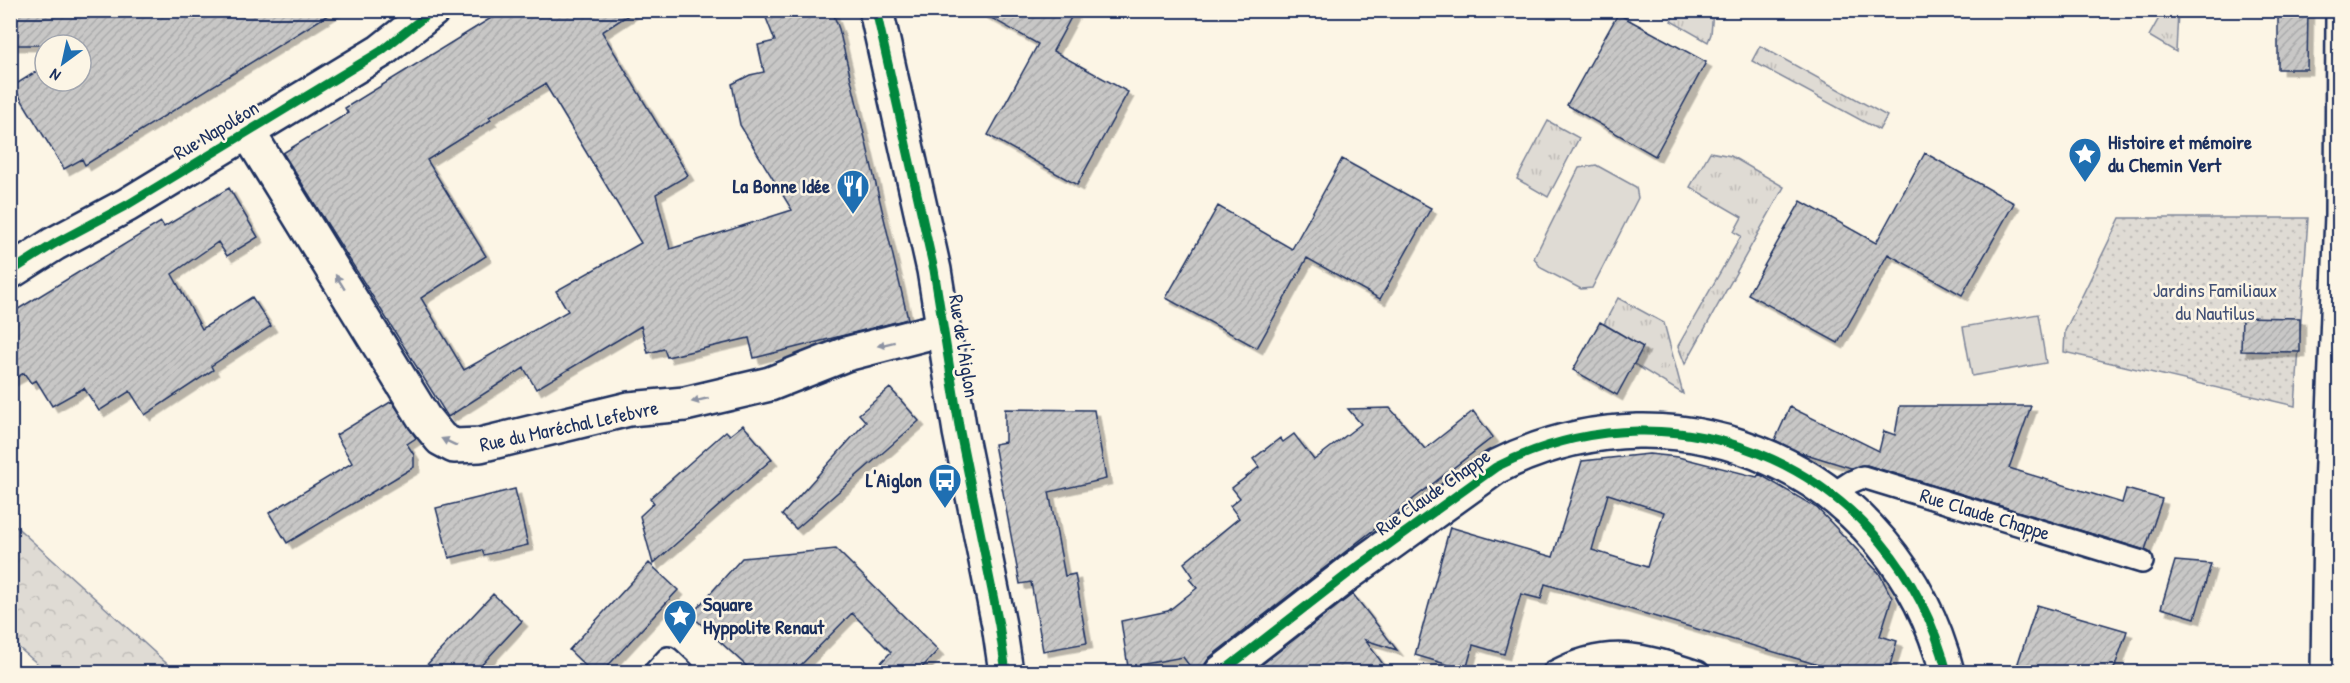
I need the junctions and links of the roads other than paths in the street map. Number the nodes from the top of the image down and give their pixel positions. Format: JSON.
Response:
{"nodes":[{"id":1,"x":433,"y":10,"type":"edge"},
{"id":2,"x":2337,"y":10,"type":"edge"},
{"id":3,"x":875,"y":16,"type":"edge"},
{"id":4,"x":248,"y":132,"type":"junction"},
{"id":5,"x":10,"y":272,"type":"edge"},
{"id":6,"x":943,"y":330,"type":"junction"},
{"id":7,"x":1831,"y":495,"type":"junction"},
{"id":8,"x":2142,"y":562,"type":"dead end"},
{"id":9,"x":655,"y":672,"type":"edge"},
{"id":10,"x":683,"y":672,"type":"edge"},
{"id":11,"x":1006,"y":672,"type":"edge"},
{"id":12,"x":1222,"y":672,"type":"edge"},
{"id":13,"x":1554,"y":672,"type":"edge"},
{"id":14,"x":1698,"y":672,"type":"edge"},
{"id":15,"x":1947,"y":672,"type":"edge"},
{"id":16,"x":2322,"y":672,"type":"edge"}],
"edges":[{"from":1,"to":4,"type":"street","name":"Rue Napoléon"},
{"from":2,"to":16,"type":"lane"},
{"from":3,"to":6,"type":"street","name":"Rue de l'Aiglon"},
{"from":4,"to":5,"type":"street","name":"Rue Napoléon"},
{"from":6,"to":4,"type":"street","name":"Rue du Maréchal Lefebvre","one_way":true},
{"from":6,"to":11,"type":"street","name":"Rue de l'Aiglon"},
{"from":7,"to":8,"type":"lane","name":"Rue Claude Chappe"},
{"from":7,"to":12,"type":"street","name":"Rue Claude Chappe"},
{"from":7,"to":15,"type":"street","name":"Rue Claude Chappe"},
{"from":9,"to":10,"type":"lane"},
{"from":13,"to":14,"type":"lane"}]}
